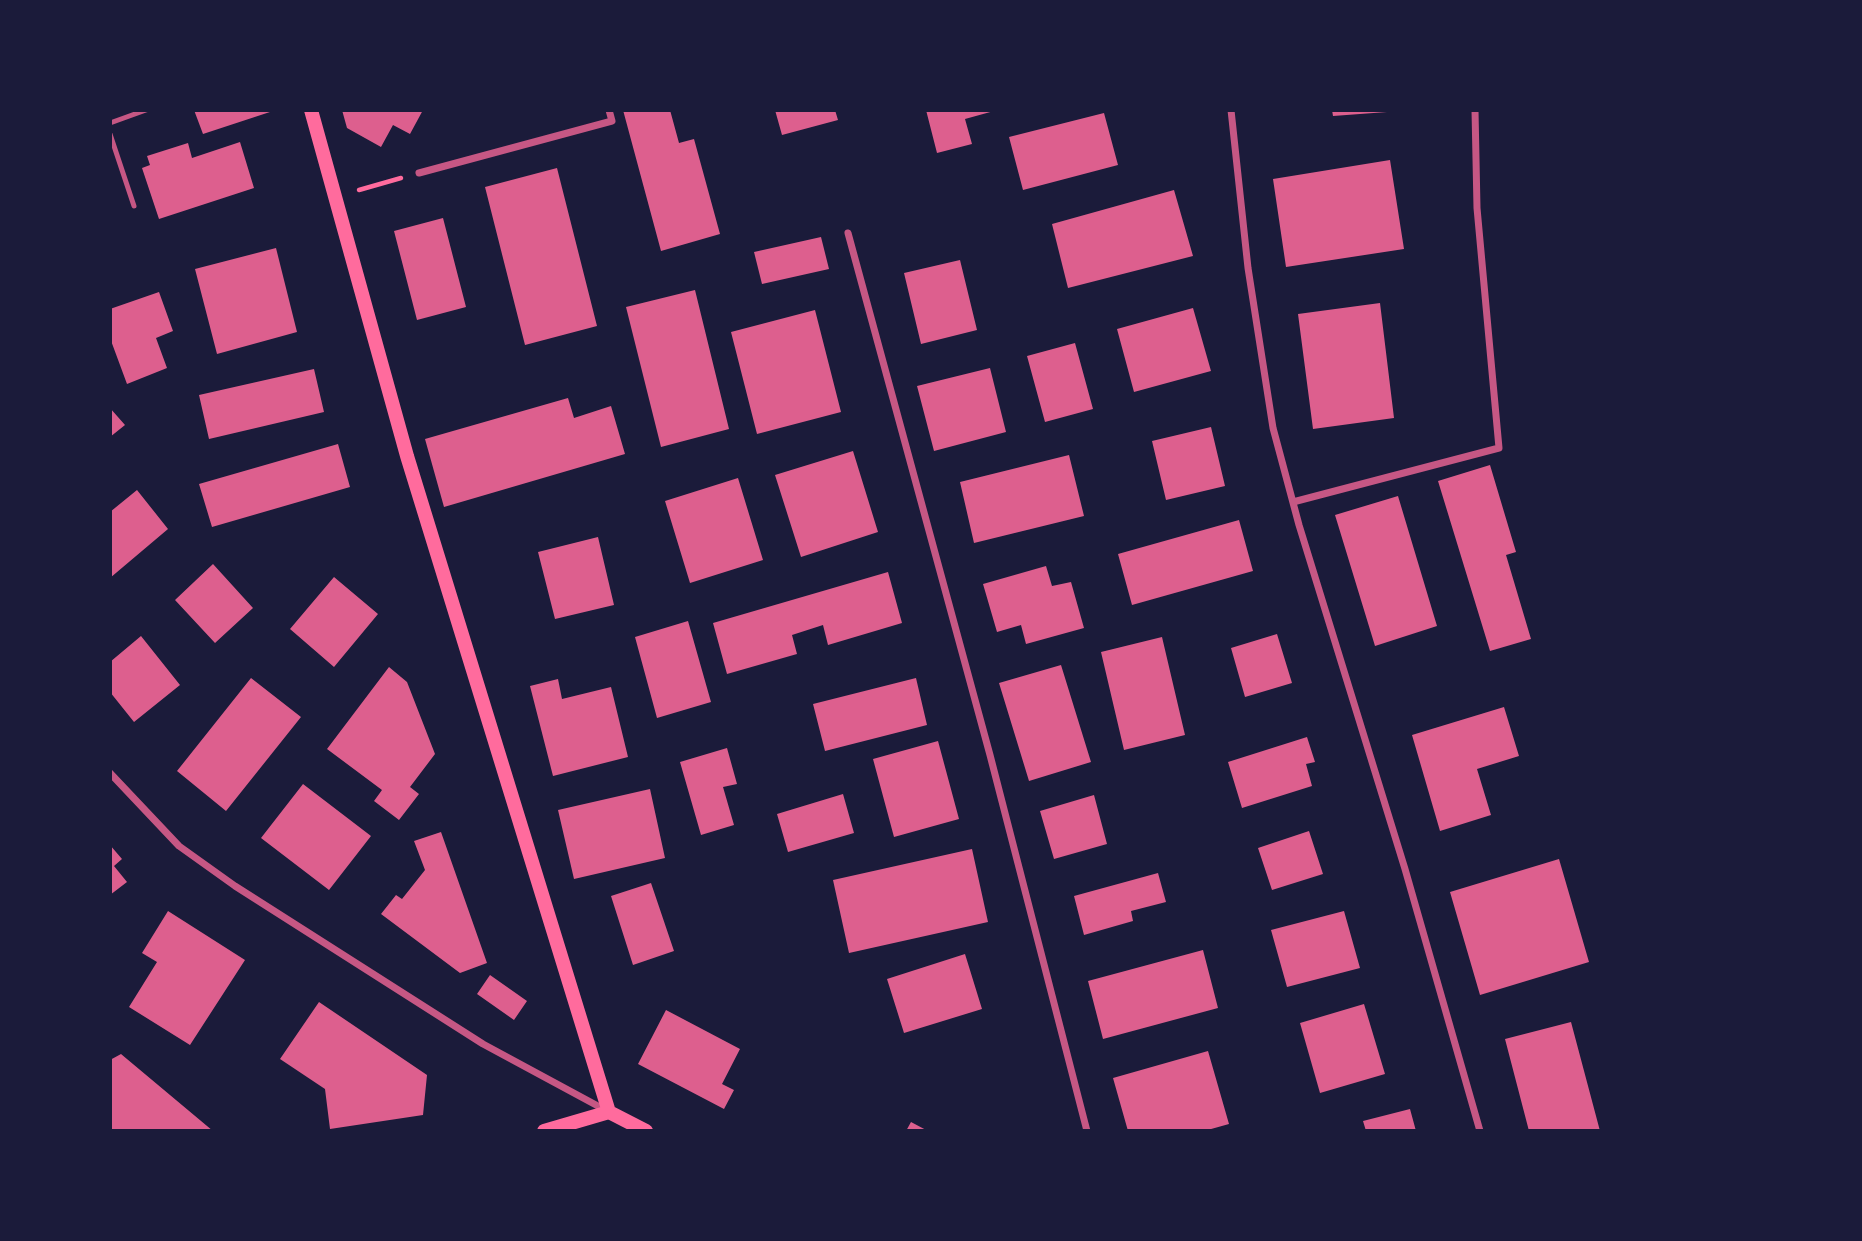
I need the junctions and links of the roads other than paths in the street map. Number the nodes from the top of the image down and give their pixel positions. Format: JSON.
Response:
{"nodes":[{"id":1,"x":146,"y":110,"type":"edge"},
{"id":2,"x":311,"y":110,"type":"edge"},
{"id":3,"x":609,"y":110,"type":"edge"},
{"id":4,"x":1231,"y":110,"type":"edge"},
{"id":5,"x":1475,"y":110,"type":"edge"},
{"id":6,"x":110,"y":123,"type":"edge"},
{"id":7,"x":110,"y":135,"type":"edge"},
{"id":8,"x":419,"y":173,"type":"road end"},
{"id":9,"x":134,"y":206,"type":"dead end"},
{"id":10,"x":848,"y":233,"type":"dead end"},
{"id":11,"x":1293,"y":502,"type":"junction"},
{"id":12,"x":110,"y":773,"type":"edge"},
{"id":13,"x":609,"y":1112,"type":"junction"},
{"id":14,"x":544,"y":1131,"type":"edge"},
{"id":15,"x":646,"y":1131,"type":"edge"},
{"id":16,"x":1087,"y":1131,"type":"edge"},
{"id":17,"x":1480,"y":1131,"type":"edge"}],
"edges":[{"from":1,"to":6,"type":"lane"},
{"from":2,"to":13,"type":"main road"},
{"from":3,"to":8,"type":"street"},
{"from":4,"to":11,"type":"street"},
{"from":5,"to":11,"type":"street"},
{"from":7,"to":9,"type":"lane"},
{"from":10,"to":16,"type":"street"},
{"from":11,"to":17,"type":"street"},
{"from":12,"to":13,"type":"street"},
{"from":13,"to":14,"type":"main road"},
{"from":13,"to":15,"type":"main road"}]}
